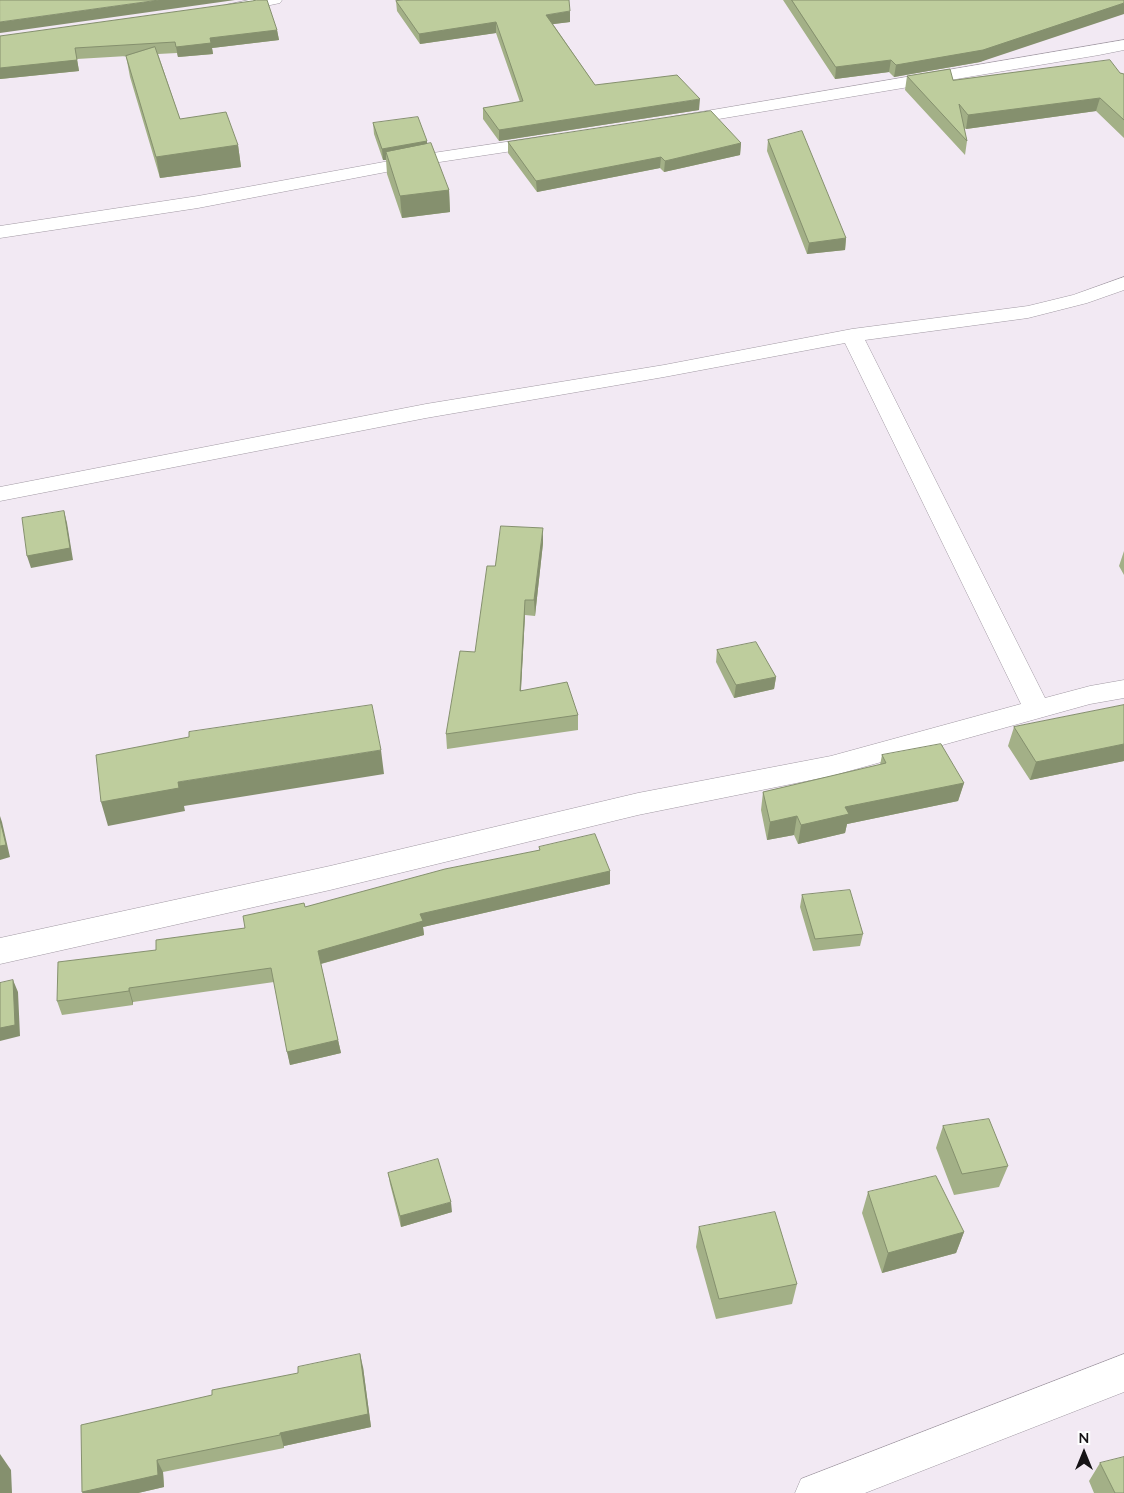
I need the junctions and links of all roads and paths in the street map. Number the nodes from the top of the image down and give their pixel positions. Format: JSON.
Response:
{"nodes":[{"id":1,"x":274,"y":0,"type":"edge"},
{"id":2,"x":214,"y":10,"type":"edge"},
{"id":3,"x":1124,"y":45,"type":"edge"},
{"id":4,"x":662,"y":124,"type":"edge"},
{"id":5,"x":566,"y":138,"type":"edge"},
{"id":6,"x":0,"y":232,"type":"edge"},
{"id":7,"x":1124,"y":283,"type":"edge"},
{"id":8,"x":852,"y":335,"type":"junction"},
{"id":9,"x":0,"y":494,"type":"edge"},
{"id":10,"x":1124,"y":689,"type":"edge"},
{"id":11,"x":1037,"y":709,"type":"junction"},
{"id":12,"x":0,"y":951,"type":"edge"},
{"id":13,"x":1124,"y":1373,"type":"edge"},
{"id":14,"x":815,"y":1493,"type":"edge"}],
"edges":[{"from":1,"to":2,"type":"street"},
{"from":3,"to":4,"type":"street"},
{"from":5,"to":6,"type":"street"},
{"from":7,"to":8,"type":"street"},
{"from":8,"to":9,"type":"street"},
{"from":8,"to":11,"type":"street"},
{"from":10,"to":11,"type":"street"},
{"from":11,"to":12,"type":"street"},
{"from":13,"to":14,"type":"street"}]}
